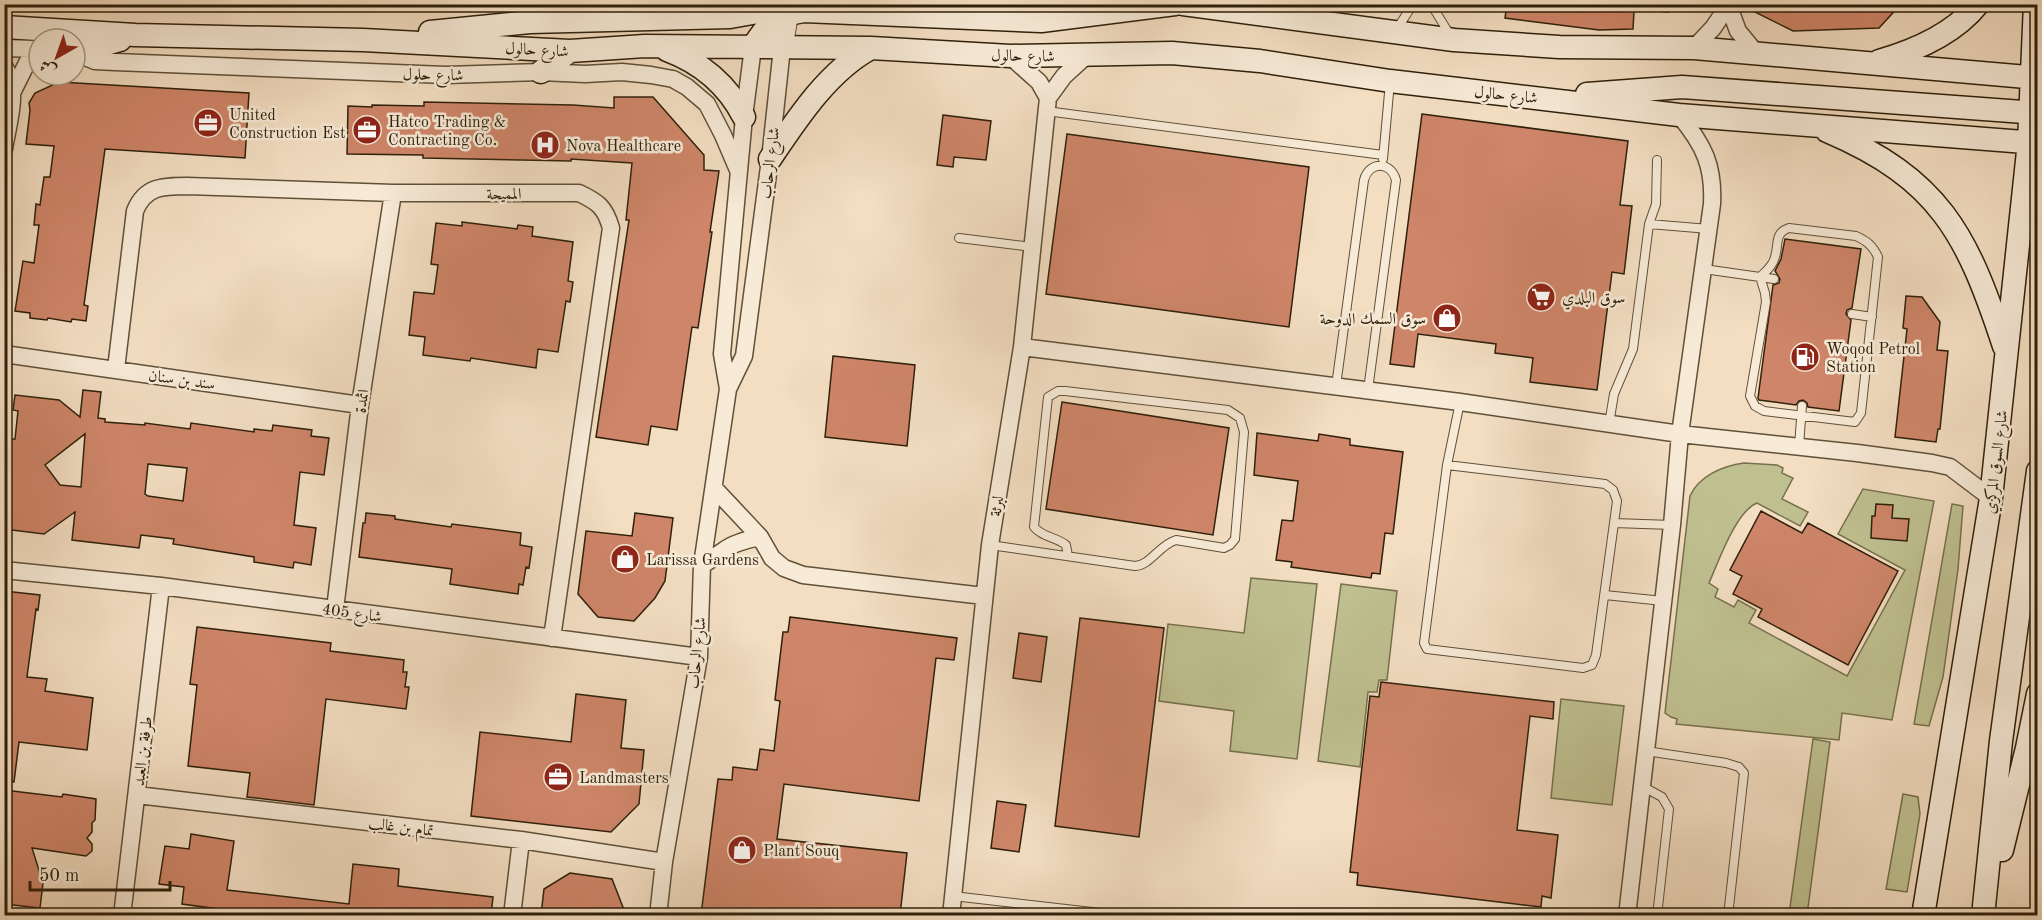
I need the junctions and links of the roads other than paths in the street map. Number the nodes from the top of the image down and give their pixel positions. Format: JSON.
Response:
{"nodes":[{"id":1,"x":1174,"y":4,"type":"edge"},
{"id":2,"x":1183,"y":4,"type":"edge"},
{"id":3,"x":1413,"y":4,"type":"edge"},
{"id":4,"x":1431,"y":4,"type":"edge"},
{"id":5,"x":1643,"y":4,"type":"edge"},
{"id":6,"x":1672,"y":4,"type":"edge"},
{"id":7,"x":1978,"y":4,"type":"edge"},
{"id":8,"x":2035,"y":4,"type":"edge"},
{"id":9,"x":1728,"y":5,"type":"edge"},
{"id":10,"x":772,"y":8,"type":"edge"},
{"id":11,"x":4,"y":27,"type":"edge"},
{"id":12,"x":1394,"y":33,"type":"junction"},
{"id":13,"x":135,"y":35,"type":"junction"},
{"id":14,"x":363,"y":40,"type":"junction"},
{"id":15,"x":1454,"y":40,"type":"junction"},
{"id":16,"x":645,"y":46,"type":"junction"},
{"id":17,"x":753,"y":47,"type":"junction"},
{"id":18,"x":4,"y":48,"type":"edge"},
{"id":19,"x":782,"y":48,"type":"junction"},
{"id":20,"x":872,"y":48,"type":"junction"},
{"id":21,"x":1694,"y":48,"type":"junction"},
{"id":22,"x":27,"y":49,"type":"edge"},
{"id":23,"x":87,"y":49,"type":"edge"},
{"id":24,"x":570,"y":51,"type":"junction"},
{"id":25,"x":1756,"y":53,"type":"junction"},
{"id":26,"x":1087,"y":55,"type":"junction"},
{"id":27,"x":1010,"y":56,"type":"junction"},
{"id":28,"x":87,"y":58,"type":"edge"},
{"id":29,"x":27,"y":63,"type":"edge"},
{"id":30,"x":1869,"y":64,"type":"junction"},
{"id":31,"x":4,"y":66,"type":"edge"},
{"id":32,"x":541,"y":72,"type":"junction"},
{"id":33,"x":2036,"y":79,"type":"edge"},
{"id":34,"x":1390,"y":81,"type":"junction"},
{"id":35,"x":13,"y":91,"type":"junction"},
{"id":36,"x":1535,"y":97,"type":"junction"},
{"id":37,"x":1047,"y":104,"type":"junction"},
{"id":38,"x":2034,"y":113,"type":"edge"},
{"id":39,"x":1679,"y":115,"type":"junction"},
{"id":40,"x":744,"y":117,"type":"junction"},
{"id":41,"x":1809,"y":124,"type":"junction"},
{"id":42,"x":2035,"y":140,"type":"edge"},
{"id":43,"x":4,"y":149,"type":"edge"},
{"id":44,"x":1383,"y":155,"type":"junction"},
{"id":45,"x":770,"y":159,"type":"junction"},
{"id":46,"x":1658,"y":160,"type":"dead end"},
{"id":47,"x":1383,"y":165,"type":"junction"},
{"id":48,"x":740,"y":174,"type":"junction"},
{"id":49,"x":393,"y":193,"type":"junction"},
{"id":50,"x":1649,"y":224,"type":"junction"},
{"id":51,"x":1709,"y":229,"type":"junction"},
{"id":52,"x":959,"y":238,"type":"dead end"},
{"id":53,"x":1032,"y":248,"type":"junction"},
{"id":54,"x":1704,"y":269,"type":"junction"},
{"id":55,"x":1760,"y":277,"type":"junction"},
{"id":56,"x":1774,"y":279,"type":"dead end"},
{"id":57,"x":1852,"y":314,"type":"dead end"},
{"id":58,"x":1872,"y":316,"type":"junction"},
{"id":59,"x":1022,"y":347,"type":"junction"},
{"id":60,"x":4,"y":354,"type":"edge"},
{"id":61,"x":2007,"y":354,"type":"junction"},
{"id":62,"x":116,"y":369,"type":"junction"},
{"id":63,"x":1336,"y":386,"type":"junction"},
{"id":64,"x":728,"y":389,"type":"junction"},
{"id":65,"x":1368,"y":390,"type":"junction"},
{"id":66,"x":1460,"y":402,"type":"junction"},
{"id":67,"x":360,"y":405,"type":"junction"},
{"id":68,"x":1802,"y":406,"type":"dead end"},
{"id":69,"x":1801,"y":417,"type":"junction"},
{"id":70,"x":1609,"y":424,"type":"junction"},
{"id":71,"x":1680,"y":434,"type":"junction"},
{"id":72,"x":1799,"y":446,"type":"junction"},
{"id":73,"x":1447,"y":465,"type":"junction"},
{"id":74,"x":2037,"y":471,"type":"edge"},
{"id":75,"x":714,"y":488,"type":"junction"},
{"id":76,"x":1991,"y":498,"type":"junction"},
{"id":77,"x":1614,"y":524,"type":"junction"},
{"id":78,"x":1672,"y":525,"type":"junction"},
{"id":79,"x":760,"y":537,"type":"junction"},
{"id":80,"x":990,"y":545,"type":"junction"},
{"id":81,"x":1068,"y":556,"type":"junction"},
{"id":82,"x":702,"y":565,"type":"junction"},
{"id":83,"x":4,"y":570,"type":"edge"},
{"id":84,"x":161,"y":586,"type":"junction"},
{"id":85,"x":1605,"y":595,"type":"junction"},
{"id":86,"x":984,"y":596,"type":"junction"},
{"id":87,"x":1663,"y":601,"type":"junction"},
{"id":88,"x":335,"y":609,"type":"junction"},
{"id":89,"x":552,"y":638,"type":"junction"},
{"id":90,"x":699,"y":657,"type":"junction"},
{"id":91,"x":2037,"y":694,"type":"edge"},
{"id":92,"x":1646,"y":751,"type":"junction"},
{"id":93,"x":1642,"y":786,"type":"junction"},
{"id":94,"x":137,"y":795,"type":"junction"},
{"id":95,"x":521,"y":840,"type":"junction"},
{"id":96,"x":663,"y":862,"type":"junction"},
{"id":97,"x":953,"y":896,"type":"junction"},
{"id":98,"x":122,"y":915,"type":"edge"},
{"id":99,"x":512,"y":915,"type":"edge"},
{"id":100,"x":658,"y":915,"type":"edge"},
{"id":101,"x":951,"y":915,"type":"edge"},
{"id":102,"x":1127,"y":915,"type":"edge"},
{"id":103,"x":1627,"y":915,"type":"edge"},
{"id":104,"x":1657,"y":915,"type":"edge"},
{"id":105,"x":1728,"y":915,"type":"edge"},
{"id":106,"x":1923,"y":915,"type":"edge"},
{"id":107,"x":1984,"y":915,"type":"edge"}],
"edges":[{"from":1,"to":10,"type":"main road"},
{"from":2,"to":12,"type":"main road"},
{"from":3,"to":12,"type":"lane"},
{"from":4,"to":15,"type":"lane"},
{"from":5,"to":6,"type":"lane"},
{"from":7,"to":30,"type":"main road"},
{"from":8,"to":33,"type":"main road","name":"شارع السوق المركزي"},
{"from":9,"to":21,"type":"street"},
{"from":9,"to":25,"type":"street"},
{"from":10,"to":14,"type":"main road"},
{"from":10,"to":17,"type":"street","name":"شارع الرحاب"},
{"from":10,"to":17,"type":"main road"},
{"from":10,"to":19,"type":"street","name":"شارع الرحاب"},
{"from":11,"to":13,"type":"main road","name":"شارع حالول"},
{"from":12,"to":15,"type":"main road"},
{"from":13,"to":14,"type":"main road","name":"شارع حالول"},
{"from":13,"to":23,"type":"main road"},
{"from":14,"to":24,"type":"main road","name":"شارع حالول"},
{"from":15,"to":21,"type":"main road"},
{"from":16,"to":17,"type":"main road","name":"شارع حالول"},
{"from":16,"to":24,"type":"main road","name":"شارع حالول"},
{"from":16,"to":40,"type":"main road"},
{"from":17,"to":19,"type":"main road","name":"شارع حالول"},
{"from":17,"to":40,"type":"street","name":"شارع الرحاب"},
{"from":18,"to":22,"type":"street"},
{"from":19,"to":20,"type":"main road","name":"شارع حالول"},
{"from":19,"to":45,"type":"street","name":"شارع الرحاب"},
{"from":20,"to":27,"type":"main road","name":"شارع حالول"},
{"from":20,"to":45,"type":"main road"},
{"from":21,"to":25,"type":"main road"},
{"from":24,"to":32,"type":"main road"},
{"from":25,"to":30,"type":"main road"},
{"from":26,"to":27,"type":"main road","name":"شارع حالول"},
{"from":26,"to":34,"type":"main road","name":"شارع حالول"},
{"from":26,"to":37,"type":"street"},
{"from":27,"to":37,"type":"street"},
{"from":28,"to":32,"type":"street","name":"شارع حلول"},
{"from":29,"to":35,"type":"street"},
{"from":30,"to":33,"type":"main road"},
{"from":31,"to":35,"type":"street"},
{"from":32,"to":48,"type":"street","name":"شارع حلول"},
{"from":33,"to":38,"type":"main road","name":"شارع السوق المركزي"},
{"from":34,"to":36,"type":"main road","name":"شارع حالول"},
{"from":34,"to":44,"type":"lane"},
{"from":35,"to":43,"type":"street"},
{"from":36,"to":38,"type":"main road"},
{"from":36,"to":39,"type":"main road","name":"شارع حالول"},
{"from":37,"to":44,"type":"lane"},
{"from":37,"to":53,"type":"street","name":"لبرثة"},
{"from":38,"to":42,"type":"main road","name":"شارع السوق المركزي"},
{"from":39,"to":41,"type":"main road","name":"شارع حالول"},
{"from":39,"to":51,"type":"street"},
{"from":40,"to":48,"type":"street","name":"شارع الرحاب"},
{"from":41,"to":42,"type":"main road","name":"شارع حالول"},
{"from":41,"to":61,"type":"main road"},
{"from":42,"to":61,"type":"main road","name":"شارع السوق المركزي"},
{"from":44,"to":47,"type":"lane"},
{"from":45,"to":64,"type":"street","name":"شارع الرحاب"},
{"from":46,"to":50,"type":"lane"},
{"from":47,"to":63,"type":"lane"},
{"from":47,"to":65,"type":"lane"},
{"from":48,"to":64,"type":"street","name":"شارع الرحاب"},
{"from":49,"to":62,"type":"street","name":"المميحة"},
{"from":49,"to":67,"type":"street","name":"اثمدة"},
{"from":49,"to":89,"type":"street","name":"المميحة"},
{"from":50,"to":51,"type":"lane"},
{"from":50,"to":70,"type":"lane"},
{"from":51,"to":54,"type":"street"},
{"from":52,"to":53,"type":"lane"},
{"from":53,"to":59,"type":"street","name":"لبرثة"},
{"from":54,"to":55,"type":"lane"},
{"from":54,"to":71,"type":"street"},
{"from":55,"to":56,"type":"lane"},
{"from":55,"to":58,"type":"lane"},
{"from":55,"to":69,"type":"lane"},
{"from":57,"to":58,"type":"lane"},
{"from":58,"to":69,"type":"lane"},
{"from":59,"to":63,"type":"street"},
{"from":59,"to":80,"type":"street","name":"لبرثة"},
{"from":60,"to":62,"type":"street","name":"سند بن سنان"},
{"from":61,"to":76,"type":"main road","name":"شارع السوق المركزي"},
{"from":62,"to":67,"type":"street","name":"سند بن سنان"},
{"from":63,"to":65,"type":"street"},
{"from":64,"to":75,"type":"street","name":"شارع الرحاب"},
{"from":65,"to":66,"type":"street"},
{"from":66,"to":70,"type":"street"},
{"from":66,"to":73,"type":"lane"},
{"from":67,"to":88,"type":"street","name":"اثمدة"},
{"from":68,"to":69,"type":"lane"},
{"from":69,"to":72,"type":"lane"},
{"from":70,"to":71,"type":"street"},
{"from":71,"to":72,"type":"street"},
{"from":71,"to":78,"type":"street"},
{"from":72,"to":76,"type":"street"},
{"from":73,"to":77,"type":"lane"},
{"from":73,"to":85,"type":"lane"},
{"from":74,"to":107,"type":"main road"},
{"from":75,"to":79,"type":"street"},
{"from":75,"to":82,"type":"street","name":"شارع الرحاب"},
{"from":76,"to":106,"type":"main road","name":"شارع السوق المركزي"},
{"from":77,"to":78,"type":"lane"},
{"from":77,"to":85,"type":"lane"},
{"from":78,"to":87,"type":"street"},
{"from":79,"to":82,"type":"street"},
{"from":79,"to":86,"type":"street"},
{"from":80,"to":81,"type":"lane"},
{"from":80,"to":86,"type":"street","name":"لبرثة"},
{"from":81,"to":81,"type":"lane"},
{"from":82,"to":90,"type":"street","name":"شارع الرحاب"},
{"from":83,"to":84,"type":"street","name":"شارع 405"},
{"from":84,"to":88,"type":"street","name":"شارع 405"},
{"from":84,"to":94,"type":"street","name":"طرفة بن العبد"},
{"from":85,"to":87,"type":"lane"},
{"from":86,"to":97,"type":"street","name":"لبرثة"},
{"from":87,"to":92,"type":"street"},
{"from":88,"to":89,"type":"street","name":"شارع 405"},
{"from":89,"to":90,"type":"street","name":"شارع 405"},
{"from":90,"to":96,"type":"street","name":"شارع الرحاب"},
{"from":91,"to":107,"type":"main road"},
{"from":92,"to":93,"type":"street"},
{"from":92,"to":105,"type":"lane"},
{"from":93,"to":103,"type":"street"},
{"from":93,"to":104,"type":"lane"},
{"from":94,"to":95,"type":"street","name":"تمام بن غالب"},
{"from":94,"to":98,"type":"street","name":"طرفة بن العبد"},
{"from":95,"to":96,"type":"street","name":"تمام بن غالب"},
{"from":95,"to":99,"type":"street"},
{"from":96,"to":100,"type":"street","name":"شارع الرحاب"},
{"from":97,"to":101,"type":"street","name":"لبرثة"},
{"from":97,"to":102,"type":"lane"}]}
